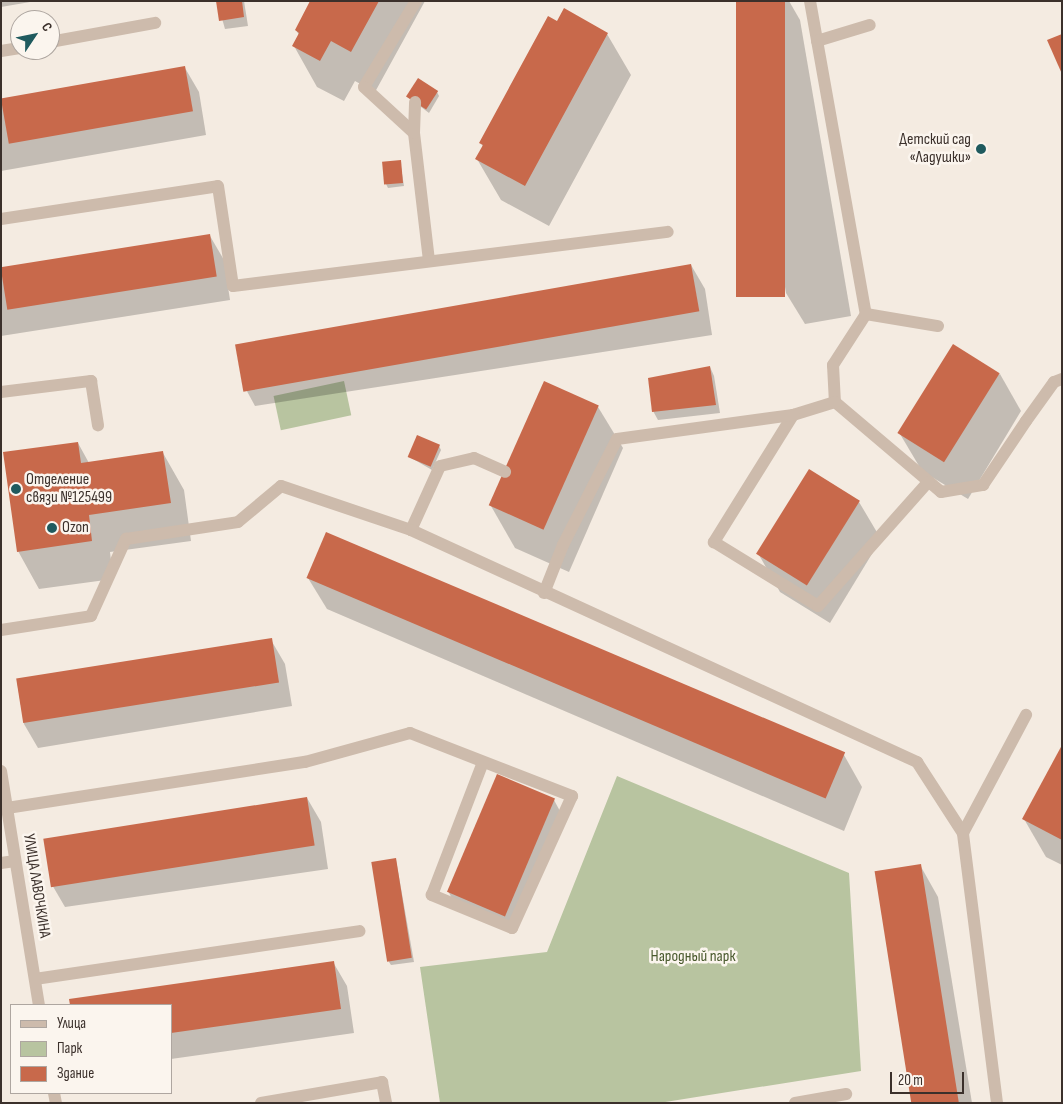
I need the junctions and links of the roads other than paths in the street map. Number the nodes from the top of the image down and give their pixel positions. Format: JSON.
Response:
{"nodes":[{"id":1,"x":416,"y":1,"type":"edge"},
{"id":2,"x":810,"y":1,"type":"edge"},
{"id":3,"x":155,"y":23,"type":"dead end"},
{"id":4,"x":870,"y":25,"type":"dead end"},
{"id":5,"x":60,"y":40,"type":"edge"},
{"id":6,"x":817,"y":41,"type":"junction"},
{"id":7,"x":415,"y":102,"type":"dead end"},
{"id":8,"x":414,"y":133,"type":"junction"},
{"id":9,"x":1,"y":219,"type":"edge"},
{"id":10,"x":668,"y":232,"type":"dead end"},
{"id":11,"x":429,"y":261,"type":"junction"},
{"id":12,"x":866,"y":314,"type":"junction"},
{"id":13,"x":938,"y":326,"type":"dead end"},
{"id":14,"x":1062,"y":380,"type":"edge"},
{"id":15,"x":1,"y":392,"type":"edge"},
{"id":16,"x":835,"y":402,"type":"junction"},
{"id":17,"x":793,"y":415,"type":"junction"},
{"id":18,"x":98,"y":426,"type":"dead end"},
{"id":19,"x":504,"y":472,"type":"dead end"},
{"id":20,"x":928,"y":482,"type":"junction"},
{"id":21,"x":411,"y":530,"type":"junction"},
{"id":22,"x":544,"y":593,"type":"junction"},
{"id":23,"x":1,"y":630,"type":"edge"},
{"id":24,"x":1026,"y":715,"type":"dead end"},
{"id":25,"x":483,"y":762,"type":"junction"},
{"id":26,"x":1,"y":771,"type":"edge"},
{"id":27,"x":7,"y":808,"type":"junction"},
{"id":28,"x":963,"y":833,"type":"junction"},
{"id":29,"x":15,"y":861,"type":"junction"},
{"id":30,"x":1,"y":863,"type":"edge"},
{"id":31,"x":358,"y":931,"type":"dead end"},
{"id":32,"x":35,"y":980,"type":"junction"},
{"id":33,"x":39,"y":1004,"type":"edge"},
{"id":34,"x":846,"y":1094,"type":"dead end"},
{"id":35,"x":261,"y":1103,"type":"edge"},
{"id":36,"x":386,"y":1103,"type":"edge"},
{"id":37,"x":795,"y":1103,"type":"edge"},
{"id":38,"x":998,"y":1103,"type":"edge"}],
"edges":[{"from":1,"to":8,"type":"street"},
{"from":2,"to":6,"type":"street"},
{"from":3,"to":5,"type":"street"},
{"from":4,"to":6,"type":"street"},
{"from":6,"to":12,"type":"street"},
{"from":7,"to":8,"type":"street"},
{"from":8,"to":11,"type":"street"},
{"from":9,"to":11,"type":"street"},
{"from":10,"to":11,"type":"street"},
{"from":12,"to":13,"type":"street"},
{"from":12,"to":16,"type":"street"},
{"from":14,"to":20,"type":"street"},
{"from":15,"to":18,"type":"street"},
{"from":16,"to":17,"type":"street"},
{"from":16,"to":20,"type":"street"},
{"from":17,"to":20,"type":"street"},
{"from":17,"to":22,"type":"street"},
{"from":19,"to":21,"type":"street"},
{"from":21,"to":22,"type":"street"},
{"from":21,"to":23,"type":"street"},
{"from":22,"to":28,"type":"street"},
{"from":24,"to":28,"type":"street"},
{"from":25,"to":25,"type":"street"},
{"from":25,"to":27,"type":"street"},
{"from":26,"to":27,"type":"street","name":"УЛИЦА ЛАВОЧКИНА"},
{"from":27,"to":29,"type":"street","name":"УЛИЦА ЛАВОЧКИНА"},
{"from":28,"to":38,"type":"street"},
{"from":29,"to":30,"type":"street"},
{"from":29,"to":32,"type":"street","name":"УЛИЦА ЛАВОЧКИНА"},
{"from":31,"to":32,"type":"street"},
{"from":32,"to":33,"type":"street","name":"УЛИЦА ЛАВОЧКИНА"},
{"from":34,"to":37,"type":"street"},
{"from":35,"to":36,"type":"street"}]}
